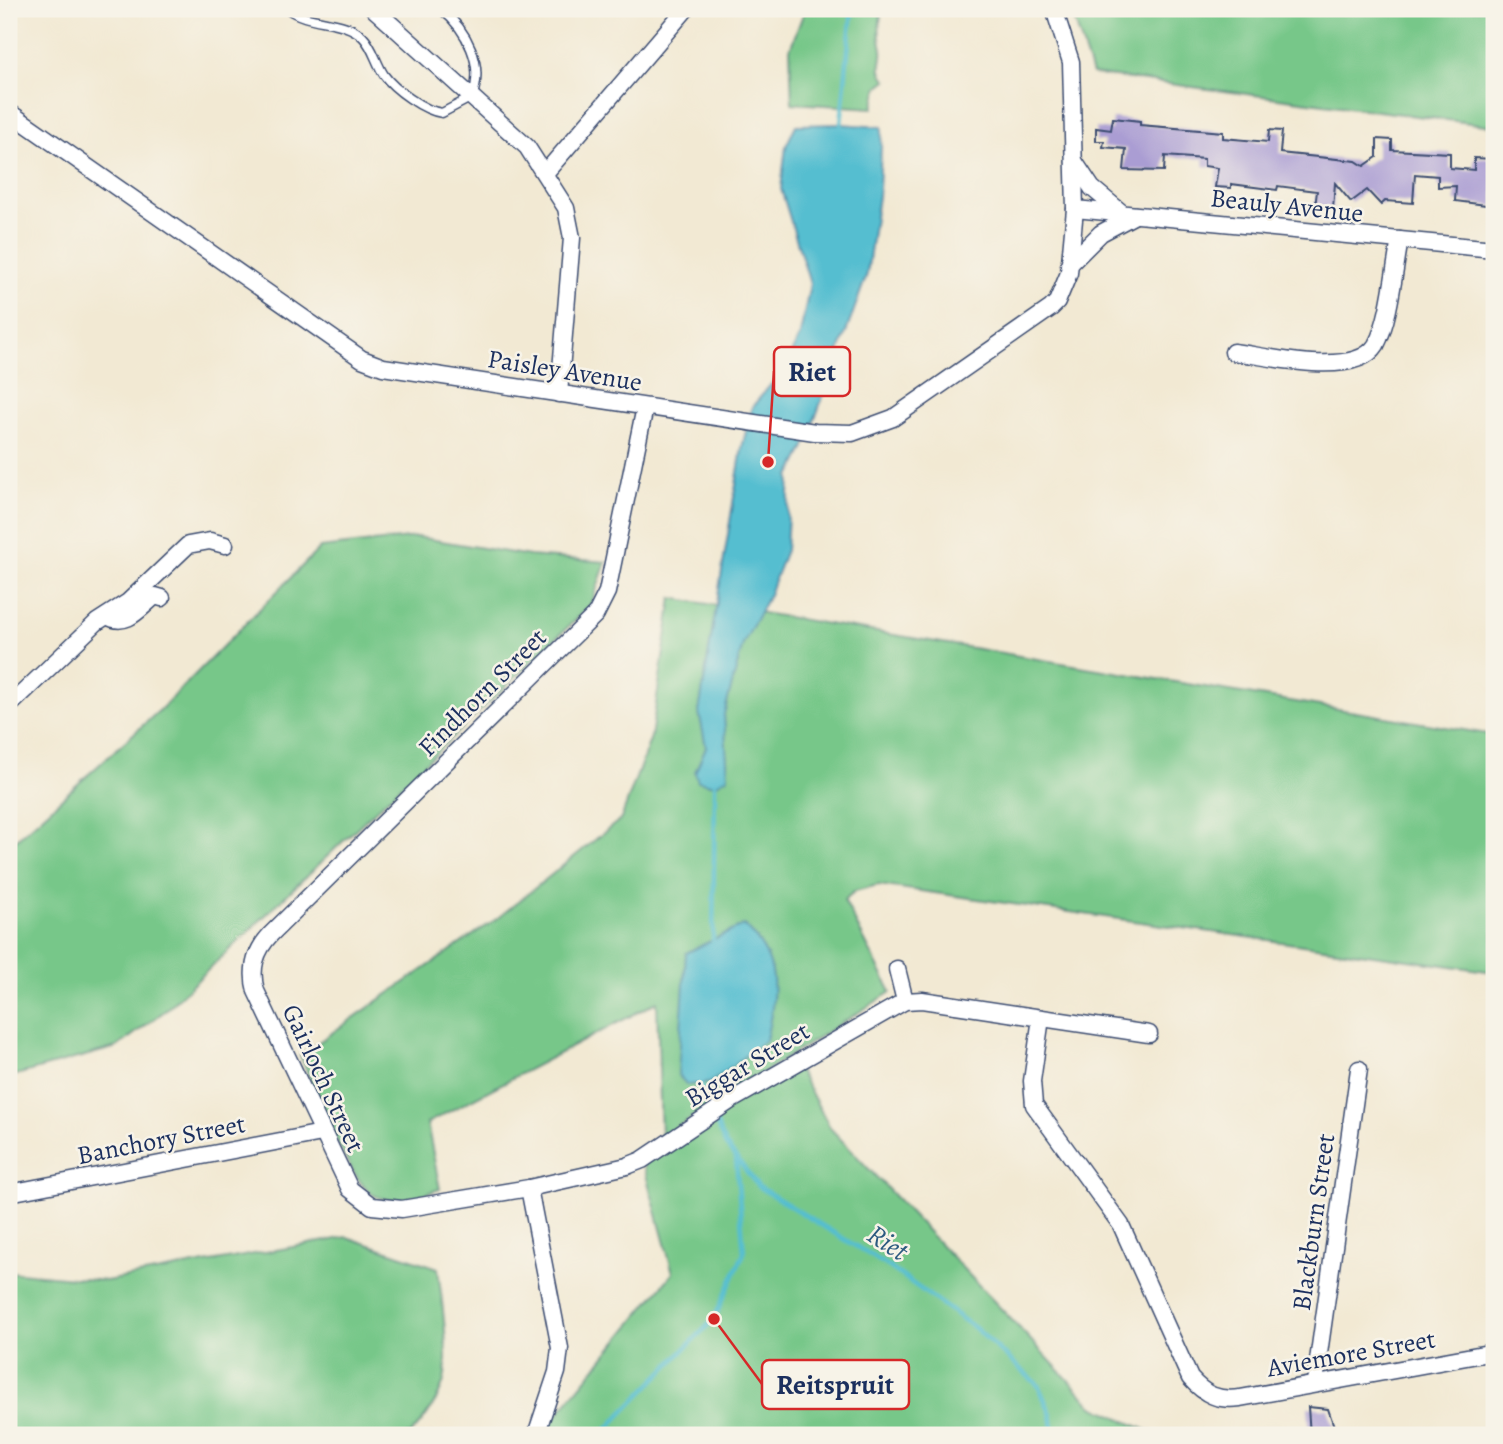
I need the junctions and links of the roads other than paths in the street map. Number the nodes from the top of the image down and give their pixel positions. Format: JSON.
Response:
{"nodes":[{"id":1,"x":288,"y":9,"type":"edge"},
{"id":2,"x":374,"y":9,"type":"edge"},
{"id":3,"x":441,"y":9,"type":"edge"},
{"id":4,"x":686,"y":9,"type":"edge"},
{"id":5,"x":1054,"y":9,"type":"edge"},
{"id":6,"x":472,"y":97,"type":"junction"},
{"id":7,"x":9,"y":112,"type":"edge"},
{"id":8,"x":1074,"y":161,"type":"junction"},
{"id":9,"x":545,"y":172,"type":"junction"},
{"id":10,"x":1075,"y":209,"type":"junction"},
{"id":11,"x":1129,"y":214,"type":"junction"},
{"id":12,"x":1400,"y":240,"type":"junction"},
{"id":13,"x":1494,"y":249,"type":"edge"},
{"id":14,"x":1069,"y":265,"type":"junction"},
{"id":15,"x":1233,"y":352,"type":"dead end"},
{"id":16,"x":559,"y":394,"type":"junction"},
{"id":17,"x":645,"y":407,"type":"junction"},
{"id":18,"x":225,"y":545,"type":"dead end"},
{"id":19,"x":162,"y":598,"type":"dead end"},
{"id":20,"x":104,"y":617,"type":"junction"},
{"id":21,"x":9,"y":706,"type":"edge"},
{"id":22,"x":255,"y":959,"type":"joint"},
{"id":23,"x":897,"y":969,"type":"dead end"},
{"id":24,"x":905,"y":1001,"type":"junction"},
{"id":25,"x":1041,"y":1018,"type":"junction"},
{"id":26,"x":1149,"y":1034,"type":"dead end"},
{"id":27,"x":1359,"y":1069,"type":"dead end"},
{"id":28,"x":322,"y":1133,"type":"junction"},
{"id":29,"x":529,"y":1188,"type":"junction"},
{"id":30,"x":9,"y":1193,"type":"edge"},
{"id":31,"x":372,"y":1206,"type":"joint"},
{"id":32,"x":1494,"y":1352,"type":"edge"},
{"id":33,"x":1315,"y":1382,"type":"junction"},
{"id":34,"x":536,"y":1435,"type":"edge"}],
"edges":[{"from":1,"to":6,"type":"lane"},
{"from":2,"to":6,"type":"street"},
{"from":3,"to":6,"type":"lane"},
{"from":4,"to":9,"type":"street"},
{"from":5,"to":8,"type":"street","name":"Paisley Avenue"},
{"from":6,"to":9,"type":"street"},
{"from":7,"to":16,"type":"street","name":"Paisley Avenue"},
{"from":8,"to":10,"type":"street","name":"Paisley Avenue"},
{"from":8,"to":11,"type":"street"},
{"from":9,"to":16,"type":"street"},
{"from":10,"to":11,"type":"street","name":"Beauly Avenue"},
{"from":10,"to":14,"type":"street","name":"Paisley Avenue"},
{"from":11,"to":12,"type":"street","name":"Beauly Avenue"},
{"from":11,"to":14,"type":"street"},
{"from":12,"to":13,"type":"street","name":"Beauly Avenue"},
{"from":12,"to":15,"type":"street"},
{"from":14,"to":17,"type":"street","name":"Paisley Avenue"},
{"from":16,"to":17,"type":"street","name":"Paisley Avenue"},
{"from":17,"to":22,"type":"street","name":"Findhorn Street"},
{"from":18,"to":20,"type":"street"},
{"from":19,"to":20,"type":"street"},
{"from":20,"to":21,"type":"street"},
{"from":22,"to":28,"type":"street","name":"Gairloch Street"},
{"from":23,"to":24,"type":"street"},
{"from":24,"to":25,"type":"street","name":"Biggar Street"},
{"from":24,"to":29,"type":"street","name":"Biggar Street"},
{"from":25,"to":26,"type":"street","name":"Biggar Street"},
{"from":25,"to":33,"type":"street","name":"Aviemore Street"},
{"from":27,"to":33,"type":"street","name":"Blackburn Street"},
{"from":28,"to":30,"type":"street","name":"Banchory Street"},
{"from":28,"to":31,"type":"street","name":"Gairloch Street"},
{"from":29,"to":31,"type":"street","name":"Biggar Street"},
{"from":29,"to":34,"type":"street"},
{"from":32,"to":33,"type":"street","name":"Aviemore Street"}]}
